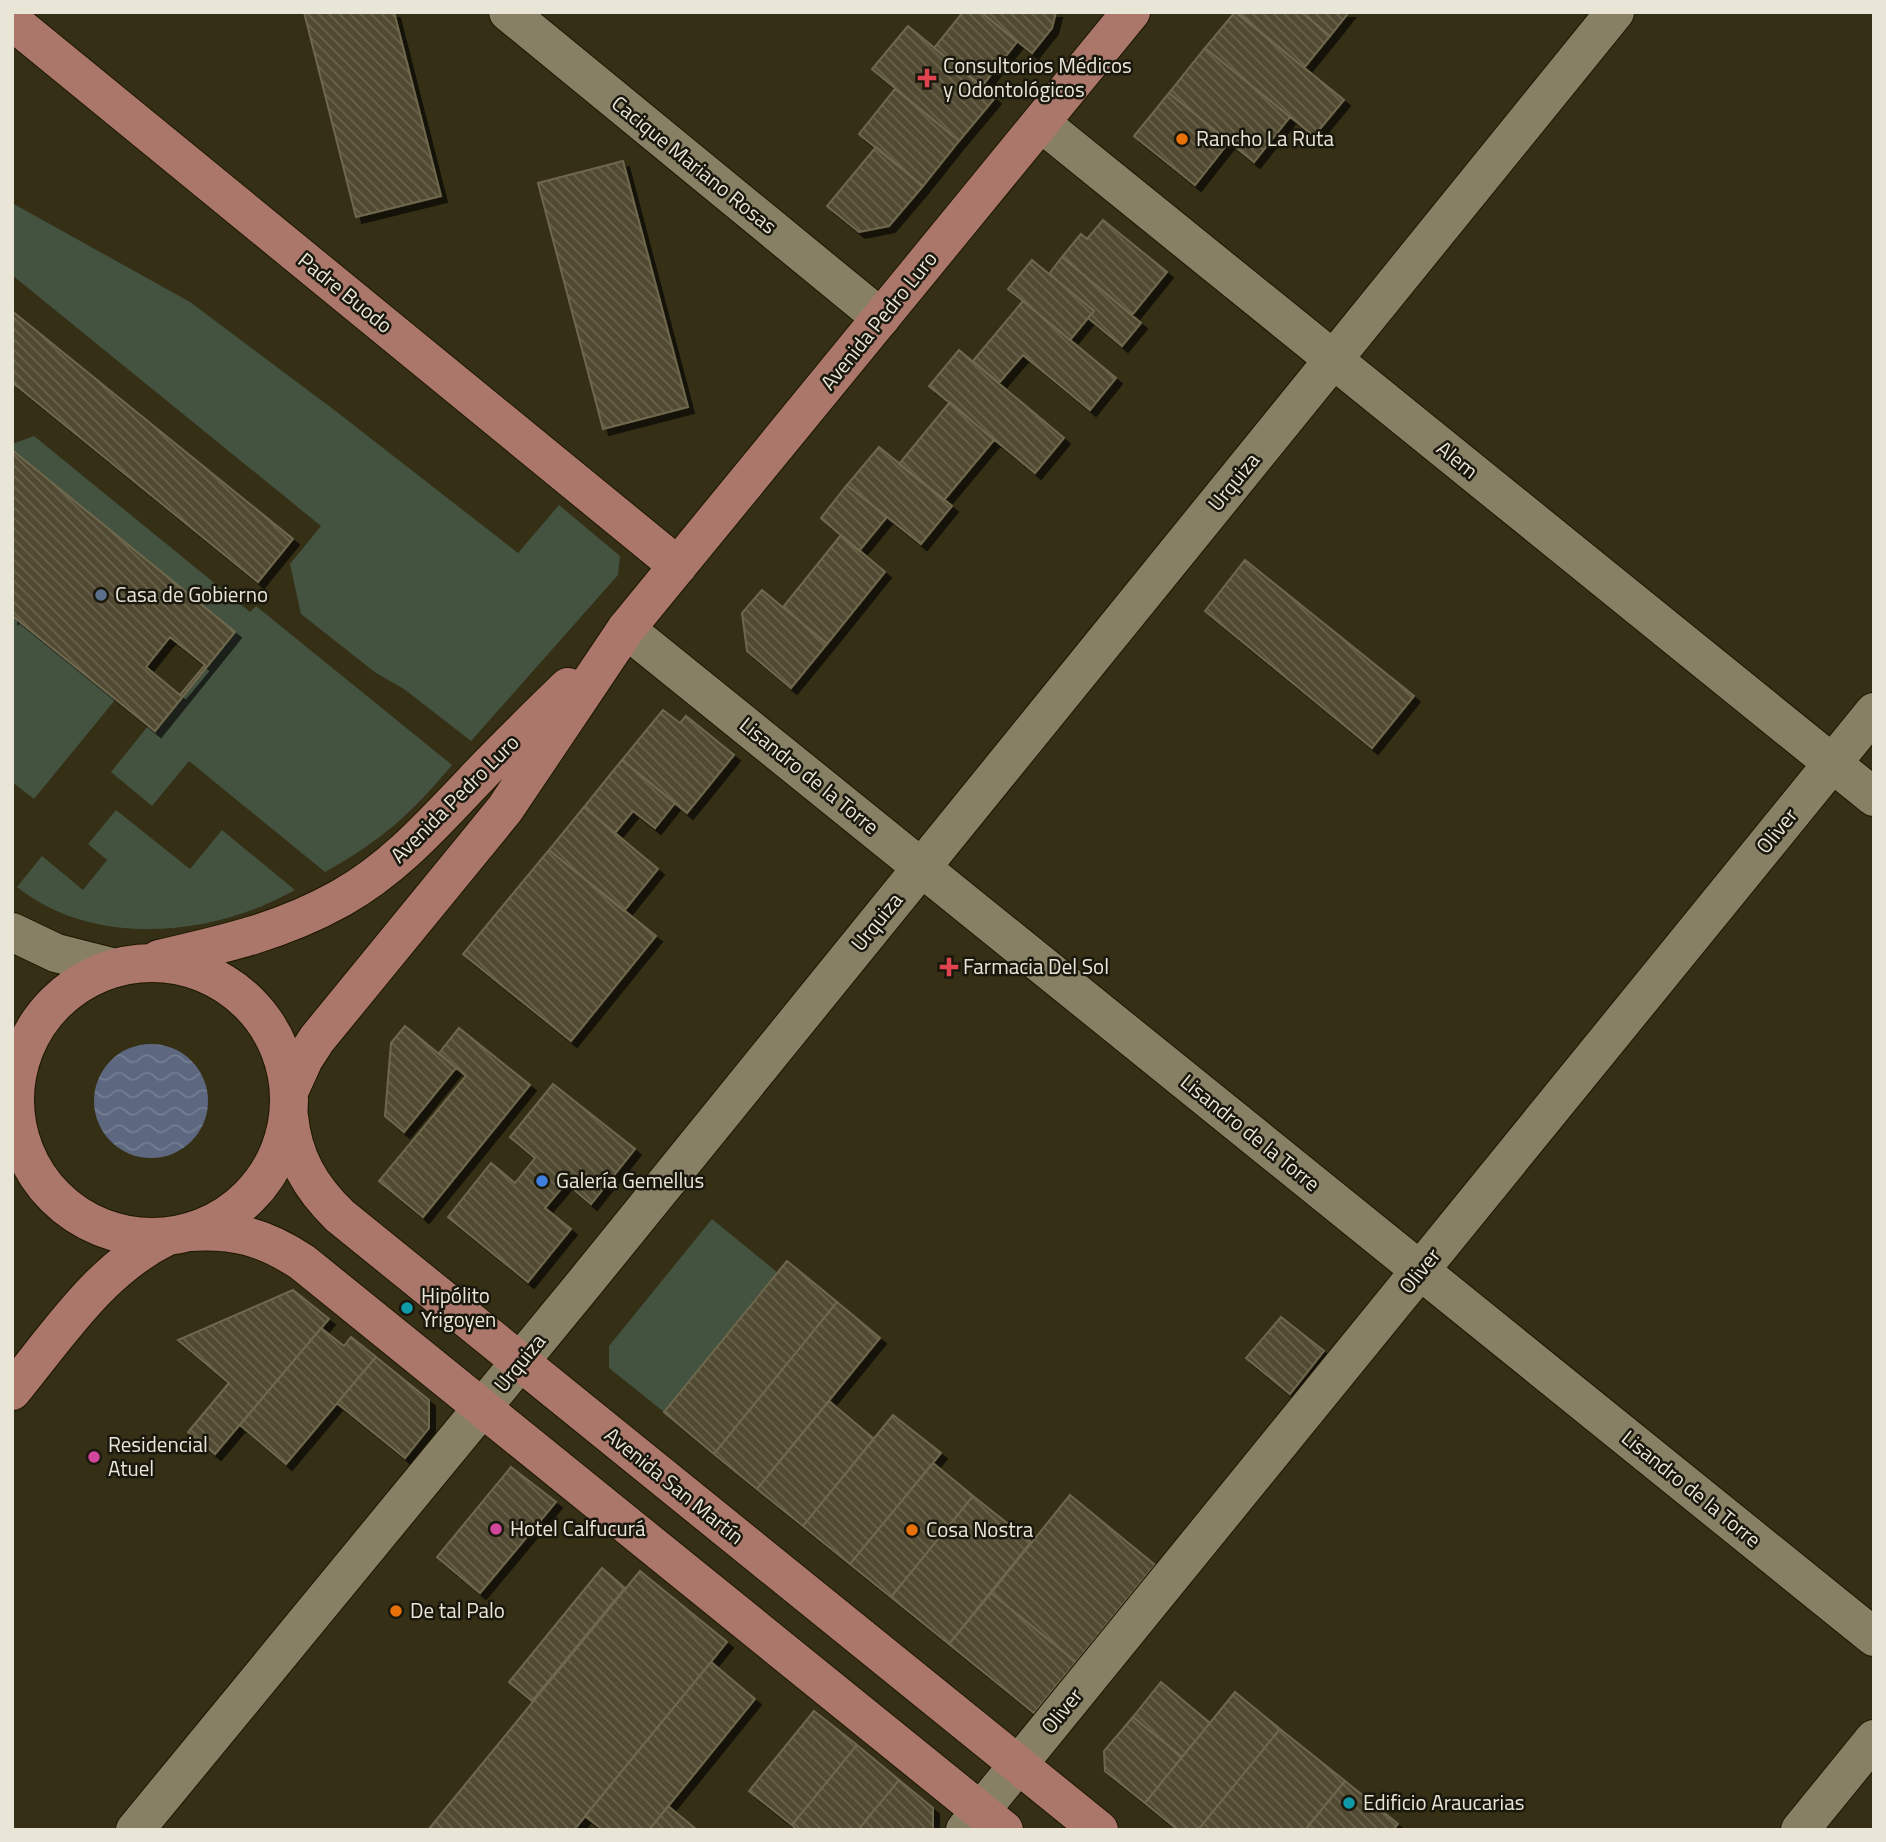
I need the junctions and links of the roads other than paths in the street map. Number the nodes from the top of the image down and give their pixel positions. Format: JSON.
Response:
{"nodes":[{"id":1,"x":508,"y":12,"type":"edge"},
{"id":2,"x":1615,"y":12,"type":"edge"},
{"id":3,"x":1120,"y":16,"type":"edge"},
{"id":4,"x":12,"y":21,"type":"edge"},
{"id":5,"x":1041,"y":123,"type":"junction"},
{"id":6,"x":881,"y":318,"type":"junction"},
{"id":7,"x":1333,"y":360,"type":"junction"},
{"id":8,"x":678,"y":566,"type":"junction"},
{"id":9,"x":626,"y":629,"type":"junction"},
{"id":10,"x":1874,"y":712,"type":"edge"},
{"id":11,"x":1832,"y":763,"type":"junction"},
{"id":12,"x":1874,"y":797,"type":"edge"},
{"id":13,"x":922,"y":867,"type":"junction"},
{"id":14,"x":12,"y":932,"type":"edge"},
{"id":15,"x":126,"y":966,"type":"junction"},
{"id":16,"x":14,"y":1092,"type":"edge"},
{"id":17,"x":289,"y":1104,"type":"junction"},
{"id":18,"x":12,"y":1160,"type":"edge"},
{"id":19,"x":177,"y":1235,"type":"junction"},
{"id":20,"x":1420,"y":1270,"type":"junction"},
{"id":21,"x":520,"y":1362,"type":"junction"},
{"id":22,"x":12,"y":1391,"type":"edge"},
{"id":23,"x":482,"y":1408,"type":"junction"},
{"id":24,"x":1874,"y":1637,"type":"edge"},
{"id":25,"x":1874,"y":1739,"type":"edge"},
{"id":26,"x":1018,"y":1765,"type":"junction"},
{"id":27,"x":984,"y":1824,"type":"edge"},
{"id":28,"x":135,"y":1830,"type":"edge"},
{"id":29,"x":1099,"y":1830,"type":"edge"},
{"id":30,"x":1800,"y":1830,"type":"edge"}],
"edges":[{"from":1,"to":6,"type":"street","name":"Cacique Mariano Rosas"},
{"from":2,"to":7,"type":"street","name":"Urquiza"},
{"from":3,"to":5,"type":"main road","name":"Avenida Pedro Luro"},
{"from":4,"to":8,"type":"main road","name":"Padre Buodo"},
{"from":5,"to":6,"type":"main road","name":"Avenida Pedro Luro"},
{"from":5,"to":7,"type":"street","name":"Alem"},
{"from":6,"to":8,"type":"main road","name":"Avenida Pedro Luro"},
{"from":7,"to":11,"type":"street","name":"Alem"},
{"from":7,"to":13,"type":"street","name":"Urquiza"},
{"from":8,"to":9,"type":"main road","name":"Avenida Pedro Luro"},
{"from":9,"to":13,"type":"street","name":"Lisandro de la Torre"},
{"from":9,"to":15,"type":"main road","name":"Avenida Pedro Luro"},
{"from":9,"to":17,"type":"main road","name":"Avenida Pedro Luro"},
{"from":10,"to":11,"type":"street","name":"Oliver"},
{"from":11,"to":12,"type":"street","name":"Alem"},
{"from":11,"to":20,"type":"street","name":"Oliver"},
{"from":13,"to":20,"type":"street","name":"Lisandro de la Torre"},
{"from":13,"to":21,"type":"street","name":"Urquiza"},
{"from":14,"to":15,"type":"street"},
{"from":15,"to":16,"type":"main road","name":"Avenida Pedro Luro"},
{"from":15,"to":17,"type":"main road","name":"Avenida San Martín"},
{"from":16,"to":18,"type":"main road"},
{"from":16,"to":19,"type":"main road"},
{"from":17,"to":19,"type":"main road","name":"Avenida Pedro Luro"},
{"from":17,"to":21,"type":"main road","name":"Avenida San Martín"},
{"from":19,"to":22,"type":"main road"},
{"from":19,"to":23,"type":"main road"},
{"from":20,"to":24,"type":"street","name":"Lisandro de la Torre"},
{"from":20,"to":26,"type":"street","name":"Oliver"},
{"from":21,"to":23,"type":"street","name":"Urquiza"},
{"from":21,"to":26,"type":"main road","name":"Avenida San Martín"},
{"from":23,"to":27,"type":"main road"},
{"from":23,"to":28,"type":"street","name":"Urquiza"},
{"from":25,"to":30,"type":"street"},
{"from":26,"to":27,"type":"street","name":"Oliver"},
{"from":26,"to":29,"type":"main road","name":"Avenida San Martín"}]}
